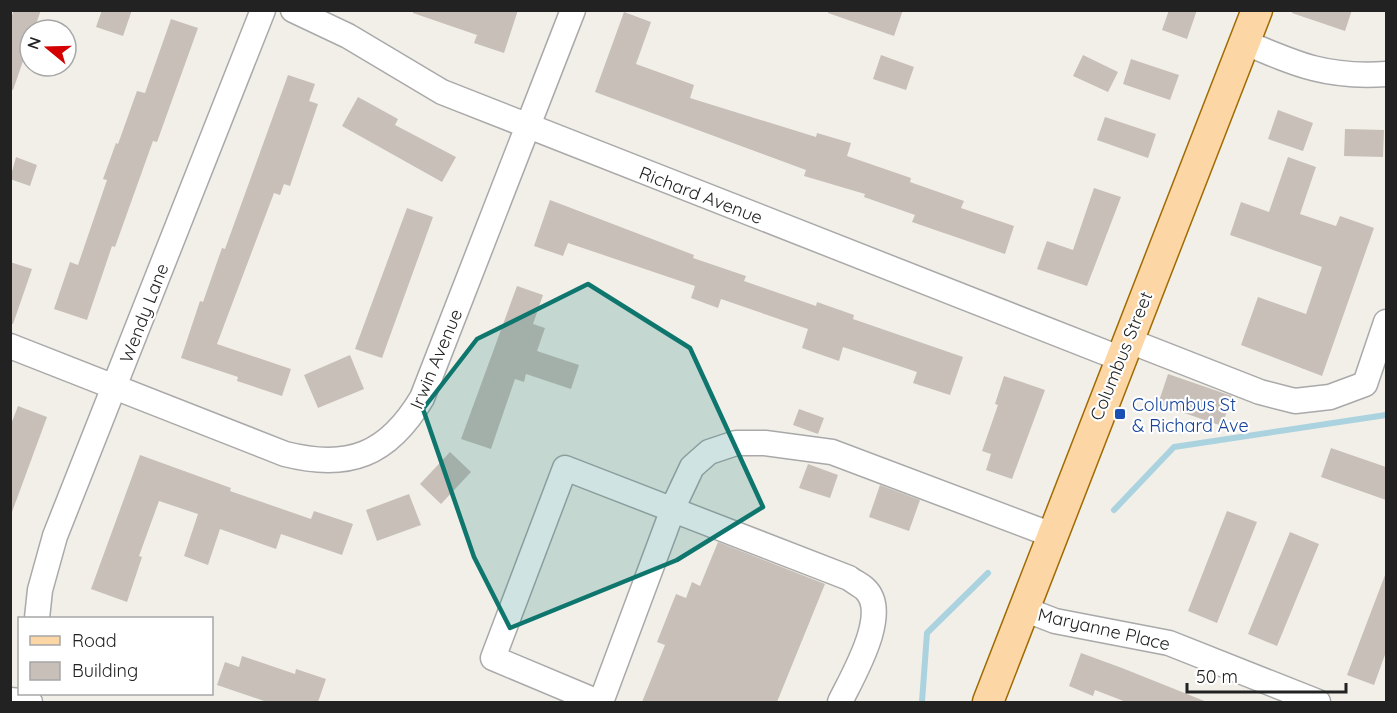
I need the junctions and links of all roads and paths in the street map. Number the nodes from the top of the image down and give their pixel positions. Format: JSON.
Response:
{"nodes":[{"id":1,"x":263,"y":10,"type":"edge"},
{"id":2,"x":293,"y":10,"type":"edge"},
{"id":3,"x":573,"y":10,"type":"edge"},
{"id":4,"x":1257,"y":10,"type":"edge"},
{"id":5,"x":1244,"y":42,"type":"junction"},
{"id":6,"x":1386,"y":74,"type":"edge"},
{"id":7,"x":527,"y":128,"type":"junction"},
{"id":8,"x":1386,"y":322,"type":"edge"},
{"id":9,"x":10,"y":346,"type":"edge"},
{"id":10,"x":1123,"y":349,"type":"junction"},
{"id":11,"x":115,"y":387,"type":"junction"},
{"id":12,"x":673,"y":508,"type":"junction"},
{"id":13,"x":1052,"y":535,"type":"junction"},
{"id":14,"x":1024,"y":609,"type":"junction"},
{"id":15,"x":37,"y":617,"type":"edge"},
{"id":16,"x":10,"y":700,"type":"edge"},
{"id":17,"x":30,"y":702,"type":"edge"},
{"id":18,"x":599,"y":702,"type":"edge"},
{"id":19,"x":840,"y":702,"type":"edge"},
{"id":20,"x":988,"y":702,"type":"edge"},
{"id":21,"x":1318,"y":702,"type":"edge"}],
"edges":[{"from":1,"to":11,"type":"street","name":"Wendy Lane"},
{"from":2,"to":7,"type":"street","name":"Richard Avenue"},
{"from":3,"to":7,"type":"street","name":"Irwin Avenue"},
{"from":4,"to":5,"type":"main road","name":"Columbus Street"},
{"from":5,"to":6,"type":"street"},
{"from":5,"to":10,"type":"main road","name":"Columbus Street"},
{"from":7,"to":10,"type":"street","name":"Richard Avenue"},
{"from":7,"to":11,"type":"street","name":"Irwin Avenue"},
{"from":8,"to":10,"type":"street","name":"Richard Avenue"},
{"from":9,"to":11,"type":"street","name":"Irwin Avenue"},
{"from":10,"to":13,"type":"main road","name":"Columbus Street"},
{"from":11,"to":15,"type":"street","name":"Wendy Lane"},
{"from":12,"to":13,"type":"street"},
{"from":12,"to":18,"type":"street"},
{"from":12,"to":18,"type":"street"},
{"from":12,"to":19,"type":"street"},
{"from":13,"to":14,"type":"main road","name":"Columbus Street"},
{"from":14,"to":20,"type":"main road","name":"Columbus Street"},
{"from":14,"to":21,"type":"street","name":"Maryanne Place"},
{"from":16,"to":17,"type":"street"}]}
